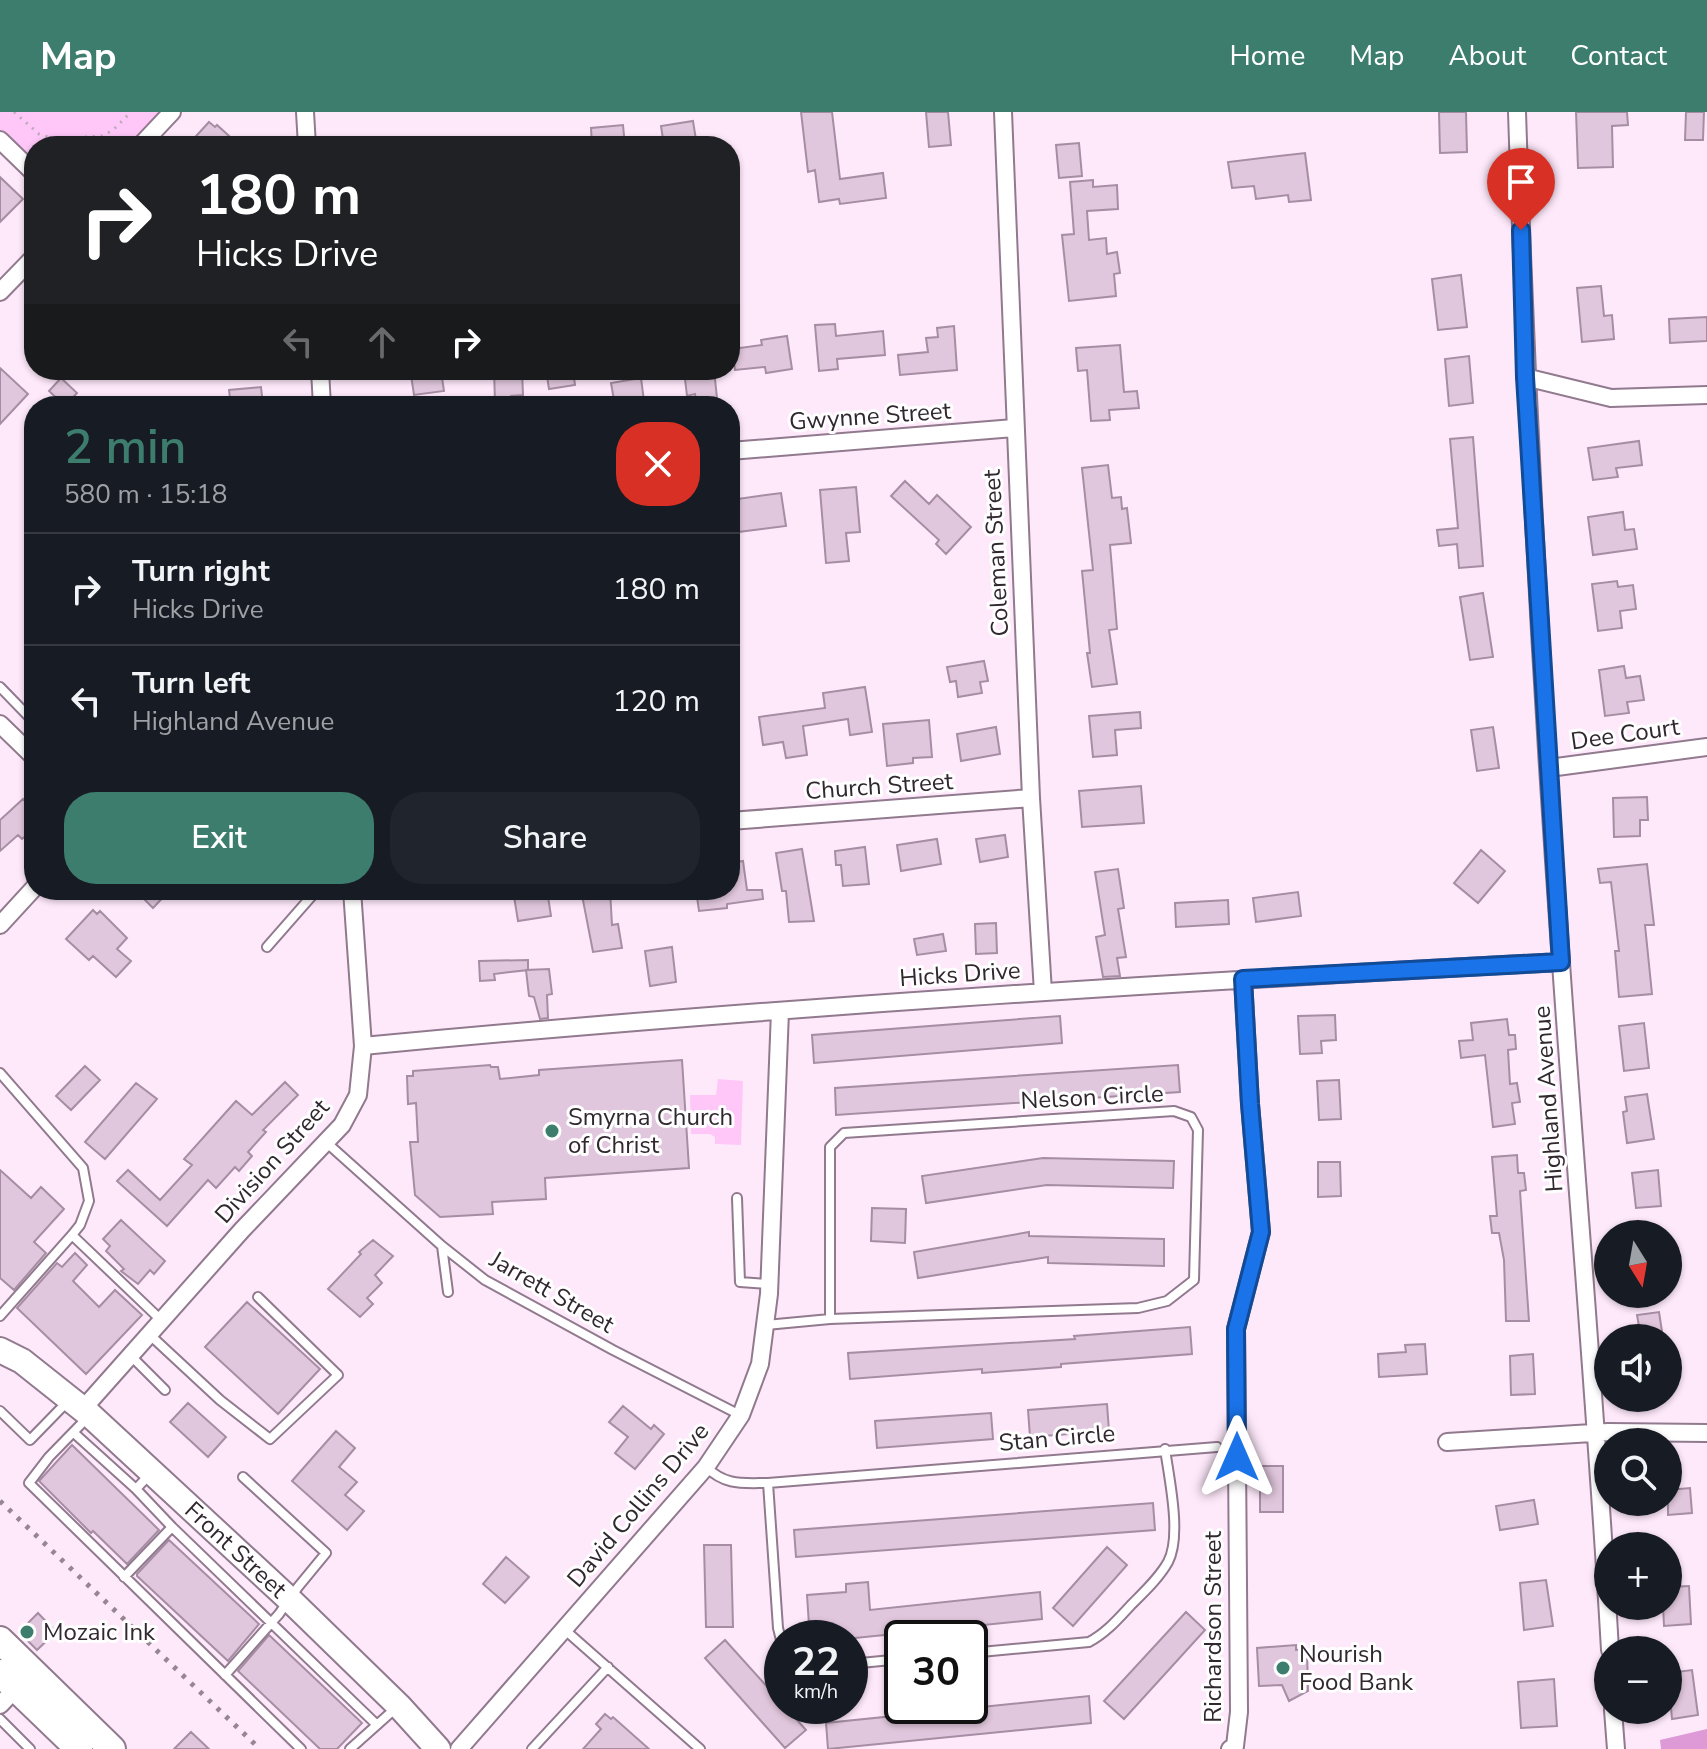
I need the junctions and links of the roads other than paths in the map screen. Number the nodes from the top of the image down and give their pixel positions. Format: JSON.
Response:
{"nodes":[{"id":1,"x":172,"y":112,"type":"edge"},
{"id":2,"x":305,"y":112,"type":"edge"},
{"id":3,"x":1003,"y":112,"type":"edge"},
{"id":4,"x":1517,"y":112,"type":"edge"},
{"id":5,"x":149,"y":136,"type":"edge"},
{"id":6,"x":306,"y":136,"type":"edge"},
{"id":7,"x":0,"y":140,"type":"edge"},
{"id":8,"x":24,"y":163,"type":"edge"},
{"id":9,"x":24,"y":267,"type":"edge"},
{"id":10,"x":0,"y":292,"type":"edge"},
{"id":11,"x":1525,"y":377,"type":"junction"},
{"id":12,"x":1707,"y":395,"type":"edge"},
{"id":13,"x":1014,"y":428,"type":"junction"},
{"id":14,"x":740,"y":450,"type":"edge"},
{"id":15,"x":0,"y":687,"type":"edge"},
{"id":16,"x":24,"y":712,"type":"edge"},
{"id":17,"x":0,"y":724,"type":"edge"},
{"id":18,"x":24,"y":747,"type":"edge"},
{"id":19,"x":1707,"y":747,"type":"edge"},
{"id":20,"x":1549,"y":768,"type":"junction"},
{"id":21,"x":1031,"y":798,"type":"junction"},
{"id":22,"x":740,"y":820,"type":"edge"},
{"id":23,"x":24,"y":899,"type":"edge"},
{"id":24,"x":308,"y":900,"type":"edge"},
{"id":25,"x":353,"y":900,"type":"edge"},
{"id":26,"x":0,"y":925,"type":"edge"},
{"id":27,"x":267,"y":947,"type":"dead end"},
{"id":28,"x":1561,"y":962,"type":"junction"},
{"id":29,"x":1243,"y":979,"type":"junction"},
{"id":30,"x":1043,"y":992,"type":"junction"},
{"id":31,"x":780,"y":1011,"type":"junction"},
{"id":32,"x":363,"y":1046,"type":"junction"},
{"id":33,"x":0,"y":1073,"type":"edge"},
{"id":34,"x":327,"y":1143,"type":"junction"},
{"id":35,"x":737,"y":1198,"type":"dead end"},
{"id":36,"x":72,"y":1235,"type":"junction"},
{"id":37,"x":442,"y":1246,"type":"junction"},
{"id":38,"x":769,"y":1284,"type":"junction"},
{"id":39,"x":448,"y":1292,"type":"dead end"},
{"id":40,"x":258,"y":1297,"type":"dead end"},
{"id":41,"x":0,"y":1316,"type":"edge"},
{"id":42,"x":830,"y":1319,"type":"junction"},
{"id":43,"x":161,"y":1321,"type":"junction"},
{"id":44,"x":766,"y":1325,"type":"junction"},
{"id":45,"x":0,"y":1332,"type":"edge"},
{"id":46,"x":149,"y":1334,"type":"junction"},
{"id":47,"x":0,"y":1350,"type":"edge"},
{"id":48,"x":131,"y":1355,"type":"junction"},
{"id":49,"x":22,"y":1361,"type":"junction"},
{"id":50,"x":165,"y":1390,"type":"dead end"},
{"id":51,"x":0,"y":1411,"type":"edge"},
{"id":52,"x":79,"y":1414,"type":"junction"},
{"id":53,"x":741,"y":1415,"type":"junction"},
{"id":54,"x":1598,"y":1428,"type":"edge"},
{"id":55,"x":1682,"y":1433,"type":"edge"},
{"id":56,"x":1707,"y":1433,"type":"edge"},
{"id":57,"x":1594,"y":1434,"type":"edge"},
{"id":58,"x":1447,"y":1442,"type":"dead end"},
{"id":59,"x":1217,"y":1447,"type":"dead end"},
{"id":60,"x":1165,"y":1449,"type":"junction"},
{"id":61,"x":706,"y":1467,"type":"junction"},
{"id":62,"x":243,"y":1477,"type":"dead end"},
{"id":63,"x":143,"y":1481,"type":"junction"},
{"id":64,"x":768,"y":1483,"type":"junction"},
{"id":65,"x":1603,"y":1516,"type":"edge"},
{"id":66,"x":172,"y":1527,"type":"junction"},
{"id":67,"x":124,"y":1577,"type":"junction"},
{"id":68,"x":289,"y":1599,"type":"junction"},
{"id":69,"x":777,"y":1620,"type":"edge"},
{"id":70,"x":270,"y":1624,"type":"junction"},
{"id":71,"x":565,"y":1630,"type":"junction"},
{"id":72,"x":1609,"y":1636,"type":"edge"},
{"id":73,"x":0,"y":1640,"type":"edge"},
{"id":74,"x":988,"y":1651,"type":"edge"},
{"id":75,"x":608,"y":1667,"type":"junction"},
{"id":76,"x":225,"y":1675,"type":"junction"},
{"id":77,"x":12,"y":1685,"type":"edge"},
{"id":78,"x":399,"y":1706,"type":"junction"},
{"id":79,"x":0,"y":1719,"type":"edge"},
{"id":80,"x":1614,"y":1724,"type":"edge"},
{"id":81,"x":377,"y":1725,"type":"junction"},
{"id":82,"x":15,"y":1734,"type":"junction"},
{"id":83,"x":8,"y":1742,"type":"dead end"},
{"id":84,"x":30,"y":1749,"type":"edge"},
{"id":85,"x":79,"y":1749,"type":"edge"},
{"id":86,"x":112,"y":1749,"type":"edge"},
{"id":87,"x":301,"y":1749,"type":"edge"},
{"id":88,"x":350,"y":1749,"type":"edge"},
{"id":89,"x":438,"y":1749,"type":"edge"},
{"id":90,"x":459,"y":1749,"type":"edge"},
{"id":91,"x":532,"y":1749,"type":"edge"},
{"id":92,"x":700,"y":1749,"type":"edge"},
{"id":93,"x":1230,"y":1749,"type":"edge"},
{"id":94,"x":1616,"y":1749,"type":"edge"}],
"edges":[{"from":1,"to":5,"type":"street"},
{"from":2,"to":6,"type":"street"},
{"from":3,"to":13,"type":"street","name":"Coleman Street"},
{"from":4,"to":11,"type":"street","name":"Highland Avenue"},
{"from":7,"to":8,"type":"street"},
{"from":9,"to":10,"type":"street"},
{"from":11,"to":12,"type":"street"},
{"from":11,"to":20,"type":"street","name":"Highland Avenue"},
{"from":13,"to":14,"type":"street","name":"Gwynne Street"},
{"from":13,"to":21,"type":"street","name":"Coleman Street"},
{"from":15,"to":16,"type":"lane"},
{"from":17,"to":18,"type":"street"},
{"from":19,"to":20,"type":"street","name":"Dee Court"},
{"from":20,"to":28,"type":"street","name":"Highland Avenue"},
{"from":21,"to":22,"type":"street","name":"Church Street"},
{"from":21,"to":30,"type":"street","name":"Coleman Street"},
{"from":23,"to":26,"type":"street"},
{"from":24,"to":27,"type":"lane"},
{"from":25,"to":32,"type":"street","name":"Division Street"},
{"from":28,"to":29,"type":"street","name":"Hicks Drive"},
{"from":28,"to":54,"type":"street","name":"Highland Avenue"},
{"from":29,"to":30,"type":"street","name":"Hicks Drive"},
{"from":29,"to":93,"type":"street","name":"Richardson Street"},
{"from":30,"to":31,"type":"street","name":"Hicks Drive"},
{"from":31,"to":32,"type":"street","name":"Hicks Drive"},
{"from":31,"to":38,"type":"street","name":"David Collins Drive"},
{"from":32,"to":34,"type":"street","name":"Division Street"},
{"from":33,"to":36,"type":"lane"},
{"from":34,"to":37,"type":"lane","name":"Jarrett Street"},
{"from":34,"to":43,"type":"street","name":"Division Street"},
{"from":35,"to":38,"type":"lane"},
{"from":36,"to":41,"type":"lane"},
{"from":36,"to":43,"type":"lane"},
{"from":37,"to":39,"type":"lane"},
{"from":37,"to":53,"type":"lane","name":"Jarrett Street"},
{"from":38,"to":44,"type":"street","name":"David Collins Drive"},
{"from":40,"to":46,"type":"lane"},
{"from":42,"to":42,"type":"lane","name":"Nelson Circle"},
{"from":42,"to":44,"type":"lane","name":"Nelson Circle"},
{"from":43,"to":46,"type":"street","name":"Division Street"},
{"from":44,"to":53,"type":"street","name":"David Collins Drive"},
{"from":45,"to":49,"type":"street","name":"Front Street"},
{"from":46,"to":48,"type":"street","name":"Division Street"},
{"from":47,"to":49,"type":"street","name":"Front Street"},
{"from":48,"to":50,"type":"lane"},
{"from":48,"to":52,"type":"street","name":"Division Street"},
{"from":49,"to":52,"type":"street","name":"Front Street"},
{"from":51,"to":52,"type":"lane"},
{"from":52,"to":63,"type":"street","name":"Front Street"},
{"from":52,"to":67,"type":"lane"},
{"from":53,"to":61,"type":"street","name":"David Collins Drive"},
{"from":55,"to":56,"type":"street"},
{"from":57,"to":58,"type":"street"},
{"from":59,"to":60,"type":"lane","name":"Stan Circle"},
{"from":60,"to":64,"type":"lane","name":"Stan Circle"},
{"from":60,"to":74,"type":"lane"},
{"from":61,"to":64,"type":"lane","name":"Stan Circle"},
{"from":61,"to":71,"type":"street","name":"David Collins Drive"},
{"from":62,"to":68,"type":"lane"},
{"from":63,"to":66,"type":"lane"},
{"from":63,"to":68,"type":"street","name":"Front Street"},
{"from":64,"to":69,"type":"lane"},
{"from":65,"to":72,"type":"street","name":"Highland Avenue"},
{"from":66,"to":67,"type":"lane"},
{"from":66,"to":70,"type":"lane"},
{"from":67,"to":76,"type":"lane"},
{"from":68,"to":70,"type":"lane"},
{"from":68,"to":78,"type":"street","name":"Front Street"},
{"from":70,"to":76,"type":"lane"},
{"from":70,"to":81,"type":"lane"},
{"from":71,"to":75,"type":"lane"},
{"from":71,"to":90,"type":"street","name":"David Collins Drive"},
{"from":73,"to":77,"type":"main road"},
{"from":75,"to":91,"type":"lane"},
{"from":75,"to":92,"type":"lane"},
{"from":76,"to":87,"type":"lane"},
{"from":77,"to":85,"type":"main road"},
{"from":77,"to":86,"type":"main road"},
{"from":78,"to":81,"type":"lane"},
{"from":78,"to":89,"type":"street","name":"Front Street"},
{"from":79,"to":82,"type":"lane"},
{"from":80,"to":94,"type":"street"},
{"from":81,"to":88,"type":"lane"},
{"from":82,"to":83,"type":"lane"},
{"from":82,"to":84,"type":"lane"}]}
